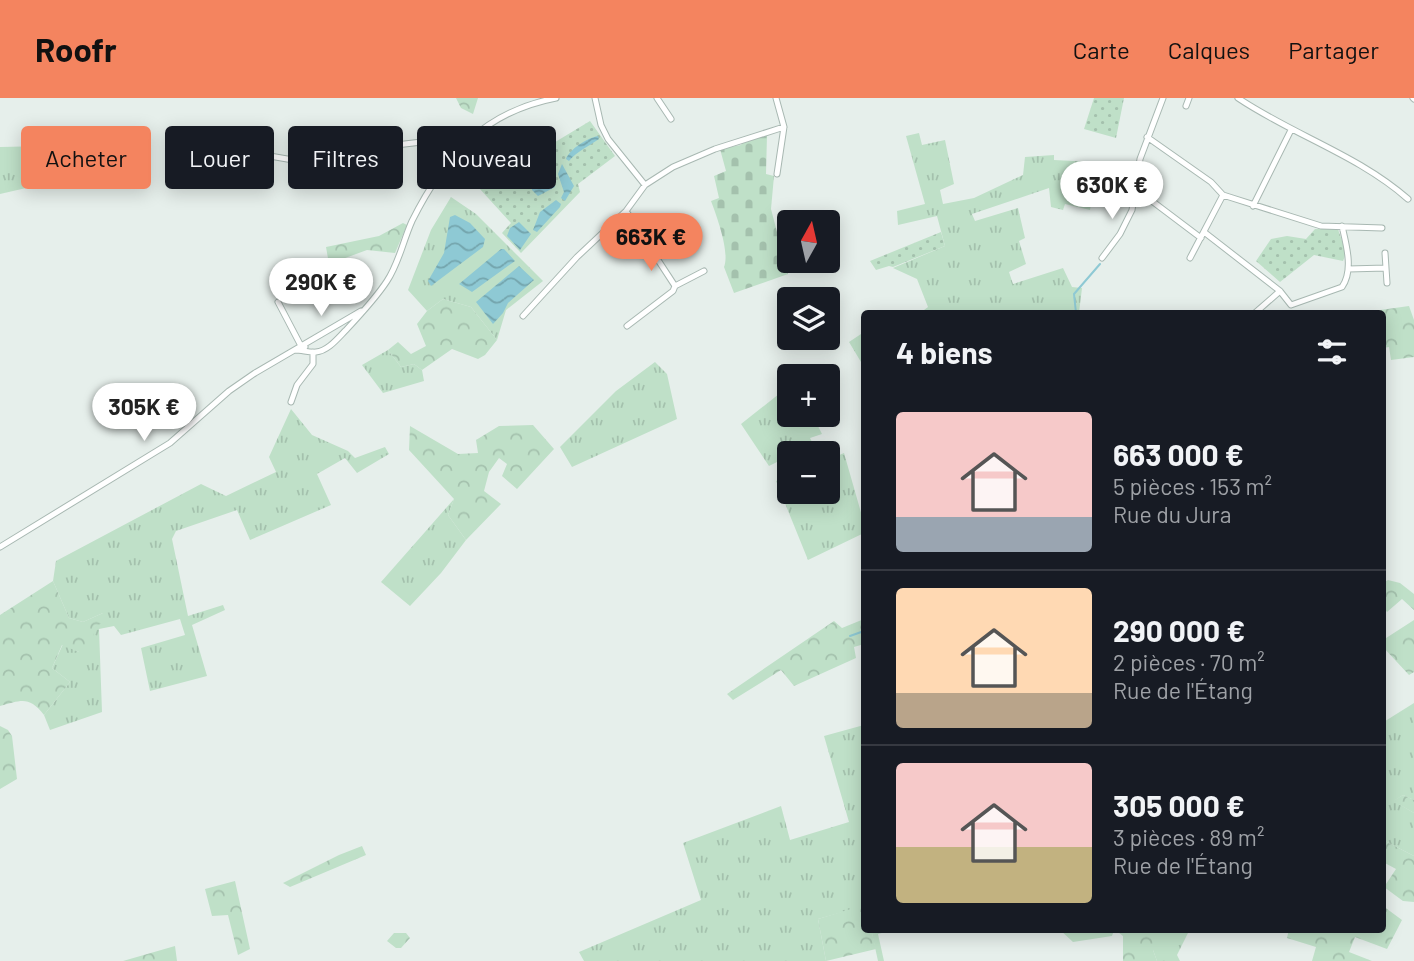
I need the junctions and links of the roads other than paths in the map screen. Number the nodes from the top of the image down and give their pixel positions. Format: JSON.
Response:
{"nodes":[{"id":1,"x":556,"y":98,"type":"edge"},
{"id":2,"x":596,"y":98,"type":"edge"},
{"id":3,"x":657,"y":98,"type":"edge"},
{"id":4,"x":776,"y":98,"type":"edge"},
{"id":5,"x":1163,"y":98,"type":"edge"},
{"id":6,"x":1189,"y":98,"type":"edge"},
{"id":7,"x":1238,"y":98,"type":"edge"},
{"id":8,"x":1186,"y":106,"type":"dead end"},
{"id":9,"x":671,"y":120,"type":"dead end"},
{"id":10,"x":489,"y":126,"type":"edge"},
{"id":11,"x":784,"y":127,"type":"junction"},
{"id":12,"x":1290,"y":130,"type":"junction"},
{"id":13,"x":1147,"y":137,"type":"junction"},
{"id":14,"x":417,"y":143,"type":"edge"},
{"id":15,"x":274,"y":157,"type":"edge"},
{"id":16,"x":777,"y":174,"type":"dead end"},
{"id":17,"x":645,"y":185,"type":"junction"},
{"id":18,"x":429,"y":189,"type":"edge"},
{"id":19,"x":1136,"y":189,"type":"junction"},
{"id":20,"x":1223,"y":195,"type":"junction"},
{"id":21,"x":1408,"y":199,"type":"dead end"},
{"id":22,"x":1254,"y":206,"type":"junction"},
{"id":23,"x":626,"y":211,"type":"junction"},
{"id":24,"x":1342,"y":226,"type":"junction"},
{"id":25,"x":1382,"y":228,"type":"dead end"},
{"id":26,"x":1202,"y":235,"type":"junction"},
{"id":27,"x":1385,"y":253,"type":"dead end"},
{"id":28,"x":1102,"y":258,"type":"dead end"},
{"id":29,"x":1190,"y":258,"type":"dead end"},
{"id":30,"x":1386,"y":268,"type":"junction"},
{"id":31,"x":1348,"y":270,"type":"junction"},
{"id":32,"x":705,"y":271,"type":"dead end"},
{"id":33,"x":1387,"y":283,"type":"dead end"},
{"id":34,"x":675,"y":286,"type":"junction"},
{"id":35,"x":1280,"y":291,"type":"junction"},
{"id":36,"x":278,"y":302,"type":"dead end"},
{"id":37,"x":1258,"y":310,"type":"edge"},
{"id":38,"x":361,"y":311,"type":"junction"},
{"id":39,"x":523,"y":316,"type":"dead end"},
{"id":40,"x":627,"y":326,"type":"dead end"},
{"id":41,"x":323,"y":333,"type":"junction"},
{"id":42,"x":302,"y":345,"type":"junction"},
{"id":43,"x":330,"y":345,"type":"junction"},
{"id":44,"x":295,"y":350,"type":"junction"},
{"id":45,"x":311,"y":351,"type":"junction"},
{"id":46,"x":291,"y":402,"type":"dead end"},
{"id":47,"x":0,"y":547,"type":"edge"}],
"edges":[{"from":1,"to":10,"type":"street"},
{"from":2,"to":17,"type":"street"},
{"from":3,"to":9,"type":"street"},
{"from":4,"to":11,"type":"street"},
{"from":5,"to":13,"type":"street"},
{"from":6,"to":8,"type":"street"},
{"from":7,"to":12,"type":"street"},
{"from":11,"to":16,"type":"street"},
{"from":11,"to":17,"type":"street"},
{"from":12,"to":21,"type":"street"},
{"from":12,"to":22,"type":"street"},
{"from":13,"to":19,"type":"street"},
{"from":13,"to":20,"type":"street"},
{"from":14,"to":15,"type":"street"},
{"from":17,"to":23,"type":"street"},
{"from":18,"to":38,"type":"street"},
{"from":19,"to":26,"type":"street"},
{"from":19,"to":28,"type":"street"},
{"from":20,"to":22,"type":"street"},
{"from":20,"to":26,"type":"street"},
{"from":22,"to":24,"type":"street"},
{"from":23,"to":34,"type":"street"},
{"from":23,"to":39,"type":"street"},
{"from":24,"to":25,"type":"street"},
{"from":24,"to":31,"type":"street"},
{"from":26,"to":29,"type":"street"},
{"from":26,"to":35,"type":"street"},
{"from":27,"to":30,"type":"street"},
{"from":30,"to":31,"type":"street"},
{"from":30,"to":33,"type":"street"},
{"from":31,"to":35,"type":"street"},
{"from":32,"to":34,"type":"street"},
{"from":34,"to":40,"type":"street"},
{"from":35,"to":37,"type":"street"},
{"from":36,"to":42,"type":"street"},
{"from":38,"to":41,"type":"street"},
{"from":38,"to":43,"type":"street"},
{"from":41,"to":42,"type":"street"},
{"from":41,"to":43,"type":"street"},
{"from":42,"to":44,"type":"street"},
{"from":42,"to":45,"type":"street"},
{"from":43,"to":45,"type":"street"},
{"from":44,"to":45,"type":"street"},
{"from":44,"to":47,"type":"street"},
{"from":45,"to":46,"type":"street"}]}
